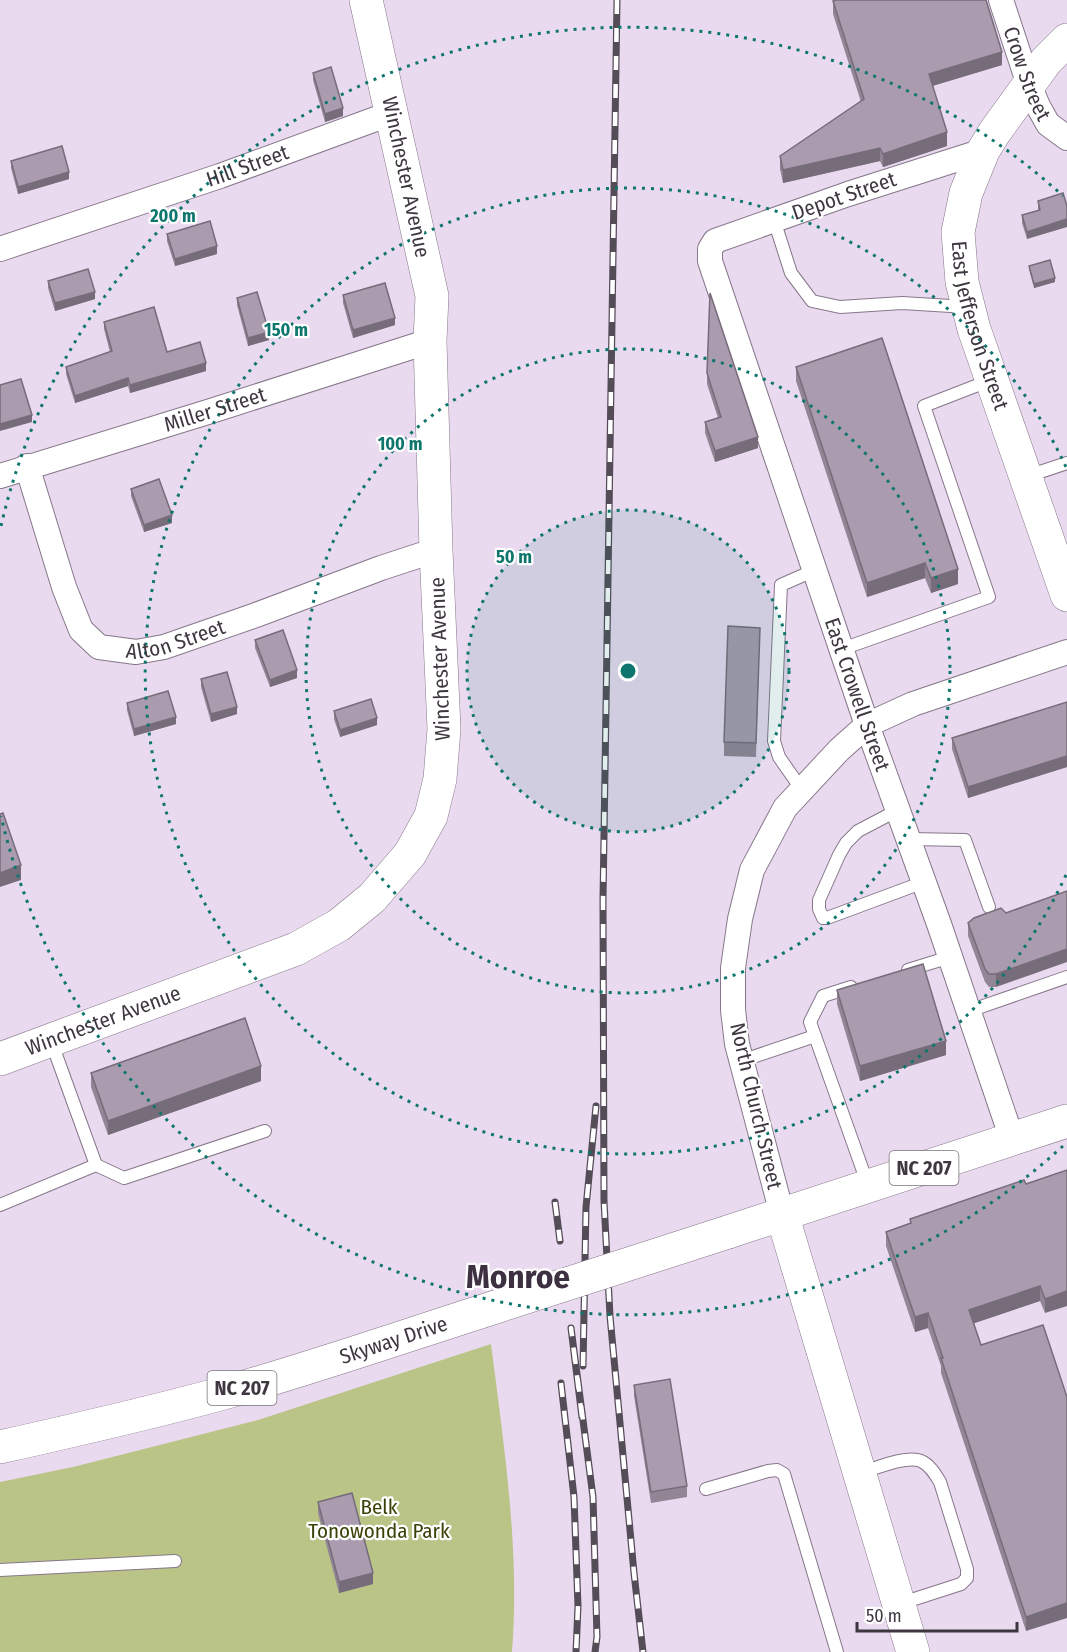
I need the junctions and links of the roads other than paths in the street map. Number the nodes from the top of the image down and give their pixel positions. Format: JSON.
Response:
{"nodes":[{"id":1,"x":366,"y":0,"type":"edge"},
{"id":2,"x":1001,"y":0,"type":"edge"},
{"id":3,"x":1067,"y":40,"type":"edge"},
{"id":4,"x":1029,"y":85,"type":"junction"},
{"id":5,"x":392,"y":113,"type":"junction"},
{"id":6,"x":1067,"y":138,"type":"edge"},
{"id":7,"x":983,"y":151,"type":"junction"},
{"id":8,"x":774,"y":220,"type":"junction"},
{"id":9,"x":0,"y":249,"type":"edge"},
{"id":10,"x":710,"y":249,"type":"joint"},
{"id":11,"x":968,"y":307,"type":"junction"},
{"id":12,"x":430,"y":341,"type":"junction"},
{"id":13,"x":992,"y":380,"type":"junction"},
{"id":14,"x":1067,"y":463,"type":"edge"},
{"id":15,"x":27,"y":466,"type":"junction"},
{"id":16,"x":0,"y":476,"type":"edge"},
{"id":17,"x":1026,"y":477,"type":"junction"},
{"id":18,"x":436,"y":550,"type":"junction"},
{"id":19,"x":815,"y":570,"type":"junction"},
{"id":20,"x":1067,"y":595,"type":"edge"},
{"id":21,"x":842,"y":649,"type":"junction"},
{"id":22,"x":1067,"y":652,"type":"edge"},
{"id":23,"x":867,"y":725,"type":"junction"},
{"id":24,"x":802,"y":790,"type":"junction"},
{"id":25,"x":898,"y":810,"type":"junction"},
{"id":26,"x":909,"y":839,"type":"junction"},
{"id":27,"x":924,"y":882,"type":"junction"},
{"id":28,"x":989,"y":907,"type":"dead end"},
{"id":29,"x":950,"y":957,"type":"junction"},
{"id":30,"x":896,"y":974,"type":"edge"},
{"id":31,"x":1067,"y":977,"type":"edge"},
{"id":32,"x":865,"y":983,"type":"edge"},
{"id":33,"x":969,"y":1011,"type":"junction"},
{"id":34,"x":815,"y":1036,"type":"junction"},
{"id":35,"x":51,"y":1040,"type":"junction"},
{"id":36,"x":0,"y":1059,"type":"edge"},
{"id":37,"x":741,"y":1061,"type":"junction"},
{"id":38,"x":1067,"y":1121,"type":"edge"},
{"id":39,"x":266,"y":1131,"type":"dead end"},
{"id":40,"x":1012,"y":1139,"type":"junction"},
{"id":41,"x":96,"y":1165,"type":"junction"},
{"id":42,"x":868,"y":1186,"type":"junction"},
{"id":43,"x":0,"y":1204,"type":"edge"},
{"id":44,"x":782,"y":1214,"type":"junction"},
{"id":45,"x":0,"y":1447,"type":"edge"},
{"id":46,"x":859,"y":1473,"type":"junction"},
{"id":47,"x":706,"y":1489,"type":"dead end"},
{"id":48,"x":175,"y":1561,"type":"dead end"},
{"id":49,"x":0,"y":1570,"type":"edge"},
{"id":50,"x":898,"y":1604,"type":"junction"},
{"id":51,"x":837,"y":1652,"type":"edge"},
{"id":52,"x":913,"y":1652,"type":"edge"}],
"edges":[{"from":1,"to":5,"type":"main road","name":"Winchester Avenue"},
{"from":2,"to":4,"type":"street","name":"Crow Street"},
{"from":3,"to":4,"type":"main road","name":"East Jefferson Street"},
{"from":4,"to":6,"type":"street","name":"Crow Street"},
{"from":4,"to":7,"type":"main road","name":"East Jefferson Street"},
{"from":5,"to":9,"type":"street","name":"Hill Street"},
{"from":5,"to":12,"type":"main road","name":"Winchester Avenue"},
{"from":7,"to":8,"type":"street","name":"Depot Street"},
{"from":7,"to":11,"type":"main road","name":"East Jefferson Street"},
{"from":8,"to":10,"type":"street","name":"Depot Street"},
{"from":8,"to":11,"type":"lane"},
{"from":10,"to":19,"type":"street","name":"East Crowell Street"},
{"from":11,"to":13,"type":"main road","name":"East Jefferson Street"},
{"from":12,"to":15,"type":"street","name":"Miller Street"},
{"from":12,"to":18,"type":"main road","name":"Winchester Avenue"},
{"from":13,"to":17,"type":"main road","name":"East Jefferson Street"},
{"from":13,"to":21,"type":"lane"},
{"from":14,"to":17,"type":"lane"},
{"from":15,"to":16,"type":"street","name":"Miller Street"},
{"from":15,"to":18,"type":"street","name":"Alton Street"},
{"from":17,"to":20,"type":"main road","name":"East Jefferson Street"},
{"from":18,"to":35,"type":"main road","name":"Winchester Avenue"},
{"from":19,"to":21,"type":"street","name":"East Crowell Street"},
{"from":19,"to":24,"type":"lane"},
{"from":21,"to":23,"type":"street","name":"East Crowell Street"},
{"from":22,"to":23,"type":"street","name":"North Church Street"},
{"from":23,"to":24,"type":"street","name":"North Church Street"},
{"from":23,"to":25,"type":"street","name":"East Crowell Street"},
{"from":24,"to":37,"type":"street","name":"North Church Street"},
{"from":25,"to":26,"type":"street","name":"East Crowell Street"},
{"from":25,"to":27,"type":"lane"},
{"from":26,"to":27,"type":"street","name":"East Crowell Street"},
{"from":26,"to":28,"type":"lane"},
{"from":27,"to":29,"type":"street","name":"East Crowell Street"},
{"from":29,"to":30,"type":"lane"},
{"from":29,"to":33,"type":"street","name":"East Crowell Street"},
{"from":31,"to":33,"type":"lane"},
{"from":32,"to":34,"type":"lane"},
{"from":33,"to":40,"type":"street","name":"East Crowell Street"},
{"from":34,"to":37,"type":"lane"},
{"from":34,"to":42,"type":"lane"},
{"from":35,"to":36,"type":"main road","name":"Winchester Avenue"},
{"from":35,"to":41,"type":"lane"},
{"from":37,"to":44,"type":"street","name":"North Church Street"},
{"from":38,"to":40,"type":"main road","number":"NC 207"},
{"from":39,"to":41,"type":"lane"},
{"from":40,"to":42,"type":"main road","number":"NC 207"},
{"from":41,"to":43,"type":"lane"},
{"from":42,"to":44,"type":"main road","number":"NC 207"},
{"from":44,"to":45,"type":"main road","name":"Skyway Drive","number":"NC 207","bridge":true},
{"from":44,"to":46,"type":"main road","name":"North Church Street"},
{"from":46,"to":50,"type":"main road","name":"North Church Street"},
{"from":46,"to":50,"type":"lane"},
{"from":47,"to":51,"type":"lane"},
{"from":48,"to":49,"type":"lane"},
{"from":50,"to":52,"type":"main road","name":"North Church Street"}]}
